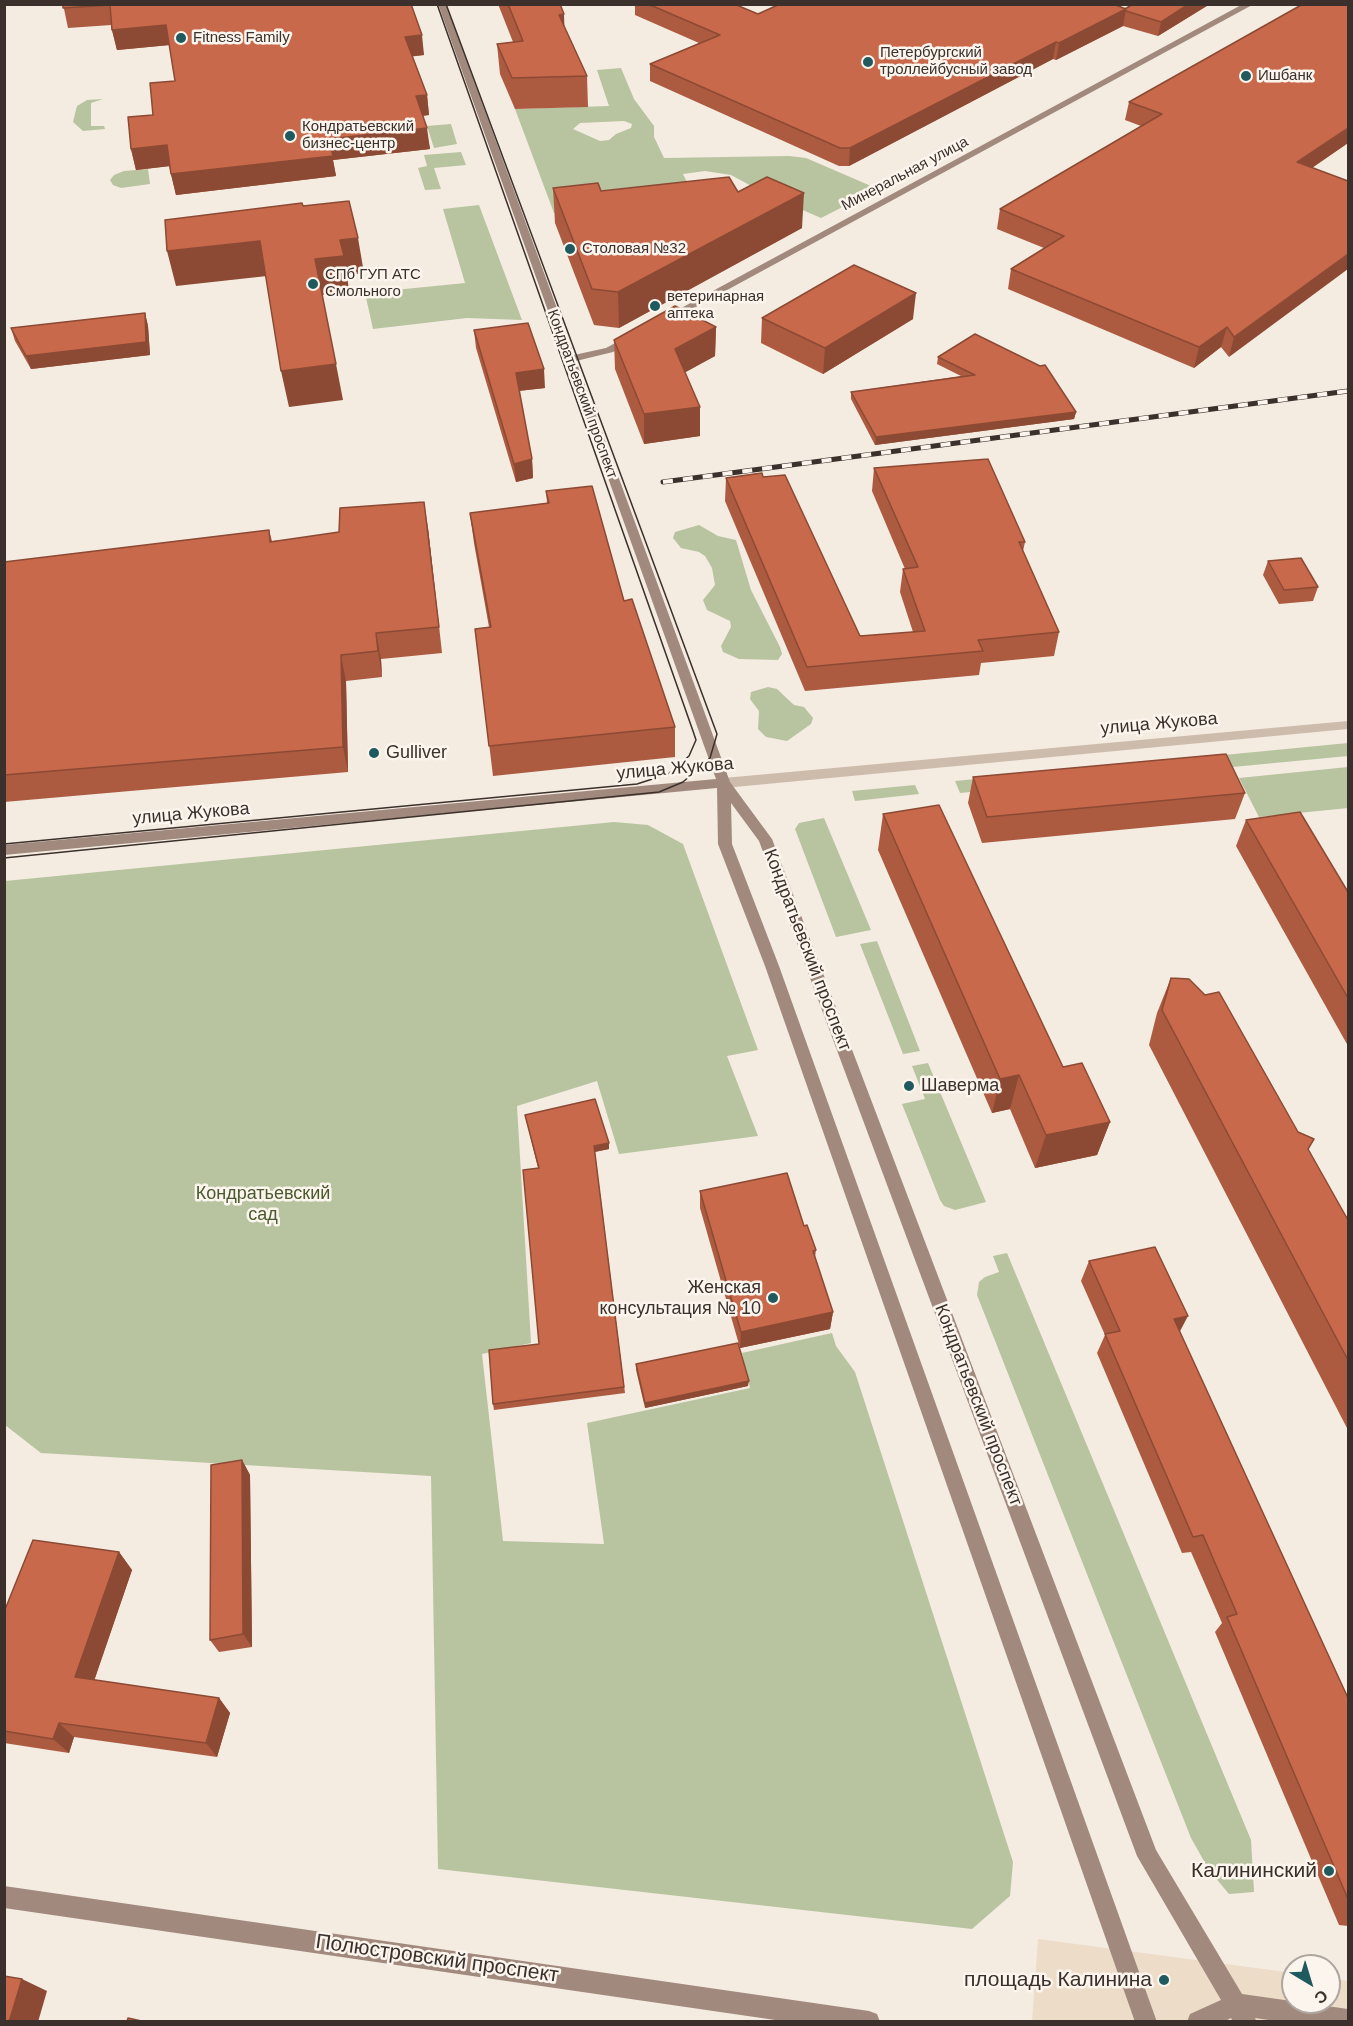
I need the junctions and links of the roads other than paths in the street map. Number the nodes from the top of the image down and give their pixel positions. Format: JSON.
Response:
{"nodes":[{"id":1,"x":442,"y":4,"type":"edge"},
{"id":2,"x":1250,"y":4,"type":"edge"},
{"id":3,"x":660,"y":323,"type":"edge"},
{"id":4,"x":639,"y":334,"type":"edge"},
{"id":5,"x":570,"y":359,"type":"junction"},
{"id":6,"x":1348,"y":725,"type":"edge"},
{"id":7,"x":724,"y":783,"type":"junction"},
{"id":8,"x":4,"y":850,"type":"edge"},
{"id":9,"x":4,"y":1898,"type":"edge"},
{"id":10,"x":1241,"y":2013,"type":"edge"},
{"id":11,"x":1348,"y":2020,"type":"edge"},
{"id":12,"x":869,"y":2022,"type":"edge"},
{"id":13,"x":1146,"y":2022,"type":"edge"},
{"id":14,"x":1198,"y":2022,"type":"edge"}],
"edges":[{"from":1,"to":5,"type":"main road","name":"Кондратьевский проспект"},
{"from":2,"to":3,"type":"main road","name":"Минеральная улица"},
{"from":4,"to":5,"type":"main road"},
{"from":5,"to":7,"type":"main road","name":"Кондратьевский проспект"},
{"from":6,"to":7,"type":"street","name":"улица Жукова"},
{"from":7,"to":8,"type":"main road","name":"улица Жукова"},
{"from":7,"to":10,"type":"main road","name":"Кондратьевский проспект"},
{"from":7,"to":13,"type":"main road","name":"Кондратьевский проспект"},
{"from":9,"to":12,"type":"main road","name":"Полюстровский проспект"},
{"from":10,"to":11,"type":"main road"},
{"from":10,"to":14,"type":"main road"}]}
